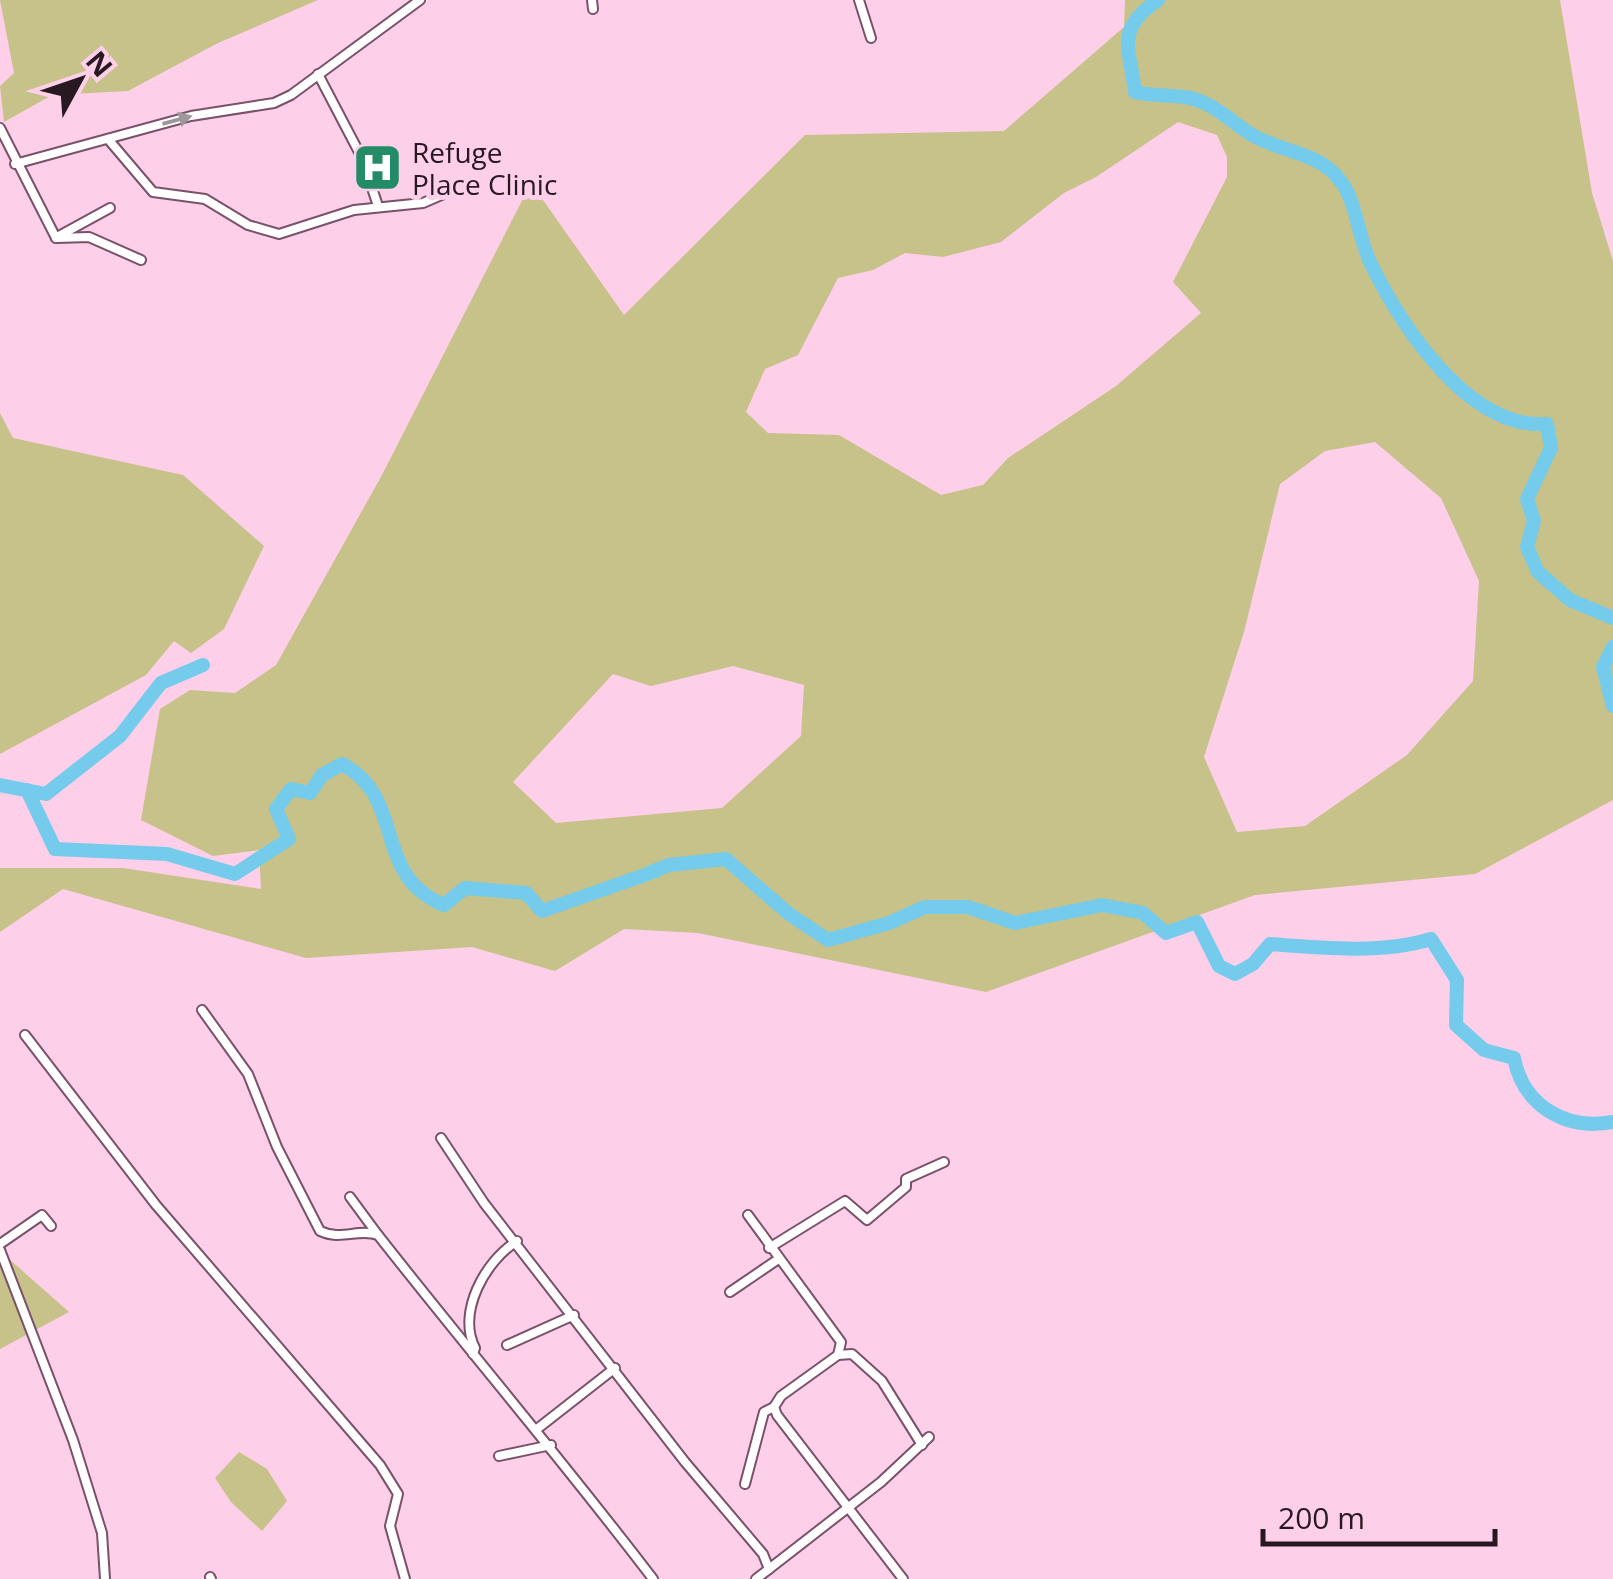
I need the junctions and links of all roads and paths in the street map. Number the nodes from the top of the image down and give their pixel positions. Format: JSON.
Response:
{"nodes":[{"id":1,"x":420,"y":0,"type":"edge"},
{"id":2,"x":860,"y":0,"type":"edge"},
{"id":3,"x":871,"y":38,"type":"dead end"},
{"id":4,"x":318,"y":74,"type":"junction"},
{"id":5,"x":0,"y":128,"type":"edge"},
{"id":6,"x":108,"y":139,"type":"junction"},
{"id":7,"x":16,"y":164,"type":"junction"},
{"id":8,"x":446,"y":193,"type":"dead end"},
{"id":9,"x":378,"y":206,"type":"junction"},
{"id":10,"x":110,"y":208,"type":"dead end"},
{"id":11,"x":56,"y":238,"type":"junction"},
{"id":12,"x":141,"y":260,"type":"dead end"},
{"id":13,"x":202,"y":1010,"type":"dead end"},
{"id":14,"x":25,"y":1036,"type":"dead end"},
{"id":15,"x":442,"y":1138,"type":"dead end"},
{"id":16,"x":944,"y":1162,"type":"dead end"},
{"id":17,"x":350,"y":1197,"type":"dead end"},
{"id":18,"x":748,"y":1215,"type":"dead end"},
{"id":19,"x":51,"y":1226,"type":"dead end"},
{"id":20,"x":378,"y":1236,"type":"junction"},
{"id":21,"x":517,"y":1241,"type":"junction"},
{"id":22,"x":0,"y":1247,"type":"edge"},
{"id":23,"x":770,"y":1248,"type":"junction"},
{"id":24,"x":777,"y":1260,"type":"junction"},
{"id":25,"x":730,"y":1292,"type":"dead end"},
{"id":26,"x":574,"y":1315,"type":"junction"},
{"id":27,"x":507,"y":1345,"type":"dead end"},
{"id":28,"x":473,"y":1354,"type":"junction"},
{"id":29,"x":838,"y":1356,"type":"junction"},
{"id":30,"x":616,"y":1368,"type":"junction"},
{"id":31,"x":774,"y":1407,"type":"junction"},
{"id":32,"x":537,"y":1429,"type":"junction"},
{"id":33,"x":929,"y":1437,"type":"dead end"},
{"id":34,"x":551,"y":1445,"type":"junction"},
{"id":35,"x":922,"y":1445,"type":"junction"},
{"id":36,"x":498,"y":1456,"type":"dead end"},
{"id":37,"x":745,"y":1484,"type":"dead end"},
{"id":38,"x":849,"y":1507,"type":"junction"},
{"id":39,"x":769,"y":1569,"type":"junction"},
{"id":40,"x":105,"y":1579,"type":"edge"},
{"id":41,"x":406,"y":1579,"type":"edge"},
{"id":42,"x":653,"y":1579,"type":"edge"},
{"id":43,"x":756,"y":1579,"type":"edge"},
{"id":44,"x":903,"y":1579,"type":"edge"}],
"edges":[{"from":1,"to":4,"type":"street"},
{"from":2,"to":3,"type":"street"},
{"from":6,"to":4,"type":"street","one_way":true},
{"from":4,"to":9,"type":"street"},
{"from":5,"to":7,"type":"street"},
{"from":6,"to":7,"type":"street"},
{"from":6,"to":9,"type":"street"},
{"from":7,"to":11,"type":"street"},
{"from":8,"to":9,"type":"street"},
{"from":10,"to":11,"type":"street"},
{"from":11,"to":12,"type":"street"},
{"from":13,"to":20,"type":"street"},
{"from":14,"to":41,"type":"street"},
{"from":15,"to":21,"type":"street"},
{"from":16,"to":23,"type":"street"},
{"from":17,"to":20,"type":"street"},
{"from":18,"to":23,"type":"street"},
{"from":19,"to":22,"type":"street"},
{"from":20,"to":28,"type":"street"},
{"from":21,"to":26,"type":"street"},
{"from":21,"to":28,"type":"street"},
{"from":22,"to":40,"type":"street"},
{"from":23,"to":24,"type":"street"},
{"from":24,"to":25,"type":"street"},
{"from":24,"to":29,"type":"street"},
{"from":26,"to":27,"type":"street"},
{"from":26,"to":30,"type":"street"},
{"from":28,"to":32,"type":"street"},
{"from":29,"to":31,"type":"street"},
{"from":29,"to":35,"type":"street"},
{"from":30,"to":32,"type":"street"},
{"from":30,"to":39,"type":"street"},
{"from":31,"to":37,"type":"street"},
{"from":31,"to":38,"type":"street"},
{"from":32,"to":34,"type":"street"},
{"from":33,"to":35,"type":"street"},
{"from":34,"to":36,"type":"street"},
{"from":34,"to":42,"type":"street"},
{"from":35,"to":38,"type":"street"},
{"from":38,"to":39,"type":"street"},
{"from":38,"to":44,"type":"street"},
{"from":39,"to":43,"type":"street"}]}
